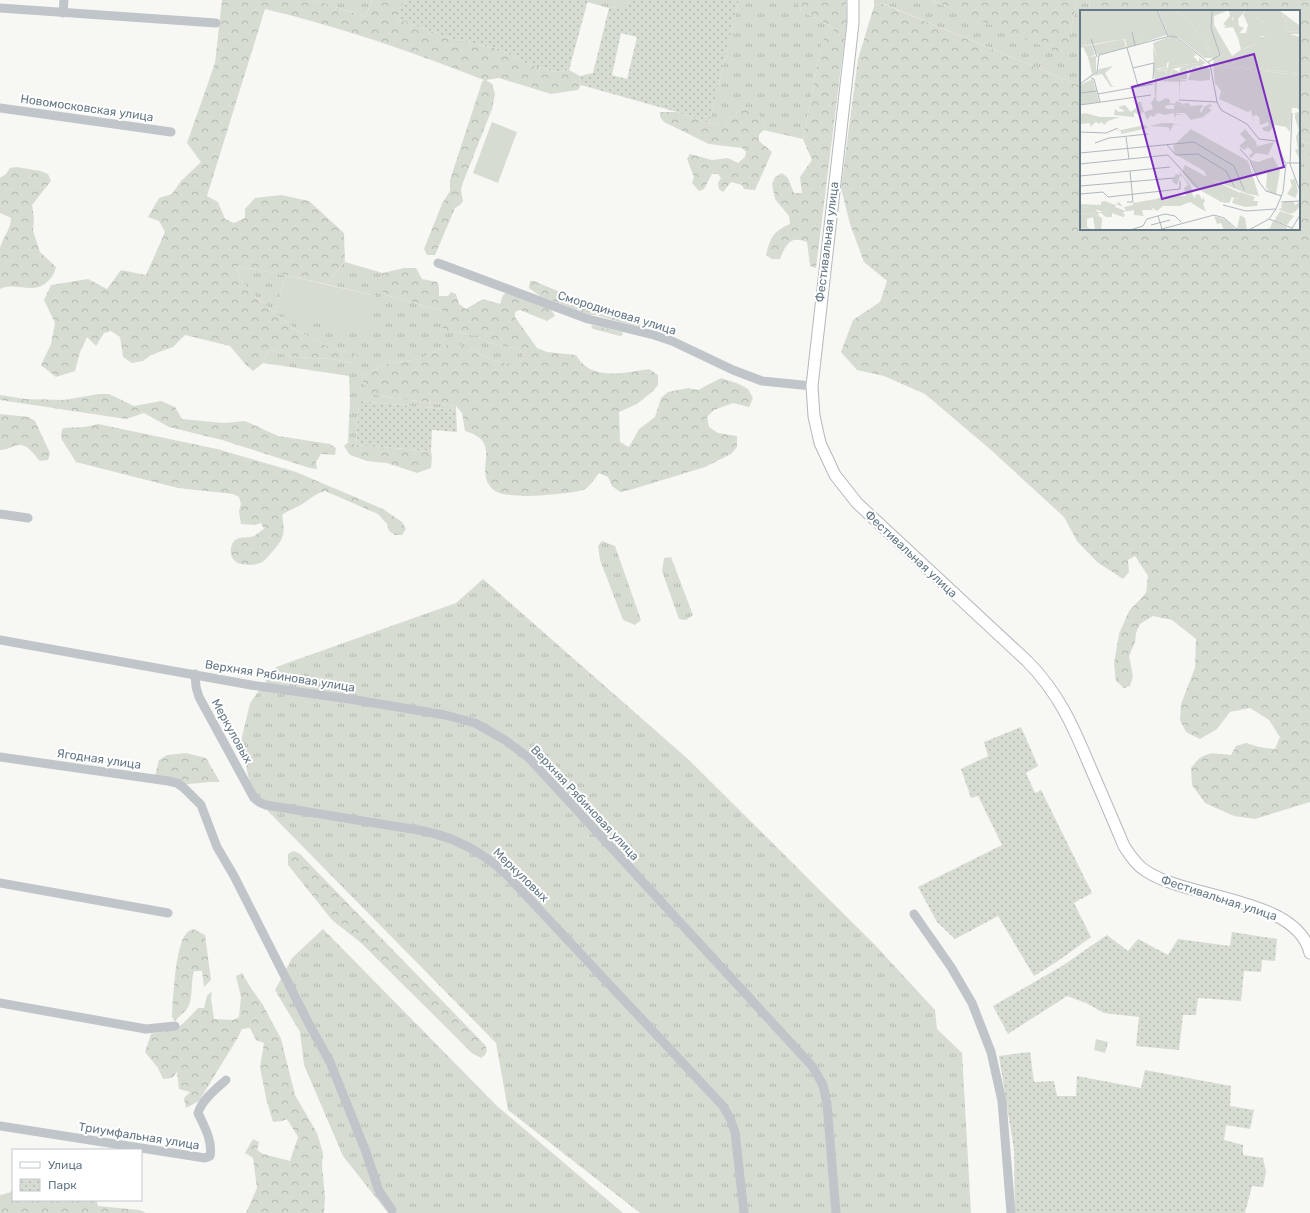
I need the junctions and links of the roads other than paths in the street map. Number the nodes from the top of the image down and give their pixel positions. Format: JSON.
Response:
{"nodes":[{"id":1,"x":64,"y":0,"type":"edge"},
{"id":2,"x":853,"y":0,"type":"edge"},
{"id":3,"x":0,"y":8,"type":"edge"},
{"id":4,"x":63,"y":13,"type":"junction"},
{"id":5,"x":216,"y":23,"type":"dead end"},
{"id":6,"x":0,"y":108,"type":"edge"},
{"id":7,"x":171,"y":132,"type":"dead end"},
{"id":8,"x":438,"y":263,"type":"dead end"},
{"id":9,"x":812,"y":386,"type":"junction"},
{"id":10,"x":0,"y":514,"type":"edge"},
{"id":11,"x":28,"y":518,"type":"dead end"},
{"id":12,"x":0,"y":640,"type":"edge"},
{"id":13,"x":196,"y":674,"type":"junction"},
{"id":14,"x":0,"y":757,"type":"edge"},
{"id":15,"x":0,"y":883,"type":"edge"},
{"id":16,"x":168,"y":913,"type":"dead end"},
{"id":17,"x":914,"y":914,"type":"dead end"},
{"id":18,"x":1310,"y":953,"type":"edge"},
{"id":19,"x":0,"y":1003,"type":"edge"},
{"id":20,"x":175,"y":1026,"type":"dead end"},
{"id":21,"x":226,"y":1080,"type":"dead end"},
{"id":22,"x":0,"y":1126,"type":"edge"},
{"id":23,"x":392,"y":1210,"type":"dead end"},
{"id":24,"x":744,"y":1213,"type":"edge"},
{"id":25,"x":836,"y":1213,"type":"edge"},
{"id":26,"x":1011,"y":1213,"type":"edge"}],
"edges":[{"from":1,"to":4,"type":"street"},
{"from":2,"to":9,"type":"main road","name":"Фестивальная улица"},
{"from":3,"to":4,"type":"street"},
{"from":4,"to":5,"type":"street"},
{"from":6,"to":7,"type":"street","name":"Новомосковская улица"},
{"from":8,"to":9,"type":"street","name":"Смородиновая улица"},
{"from":9,"to":18,"type":"main road","name":"Фестивальная улица"},
{"from":10,"to":11,"type":"street"},
{"from":12,"to":13,"type":"street","name":"Верхняя Рябиновая улица"},
{"from":13,"to":24,"type":"street","name":"Меркуловых"},
{"from":13,"to":25,"type":"street","name":"Верхняя Рябиновая улица"},
{"from":14,"to":23,"type":"street","name":"Ягодная улица"},
{"from":15,"to":16,"type":"street"},
{"from":17,"to":26,"type":"street"},
{"from":19,"to":20,"type":"street"},
{"from":21,"to":22,"type":"street","name":"Триумфальная улица"}]}
